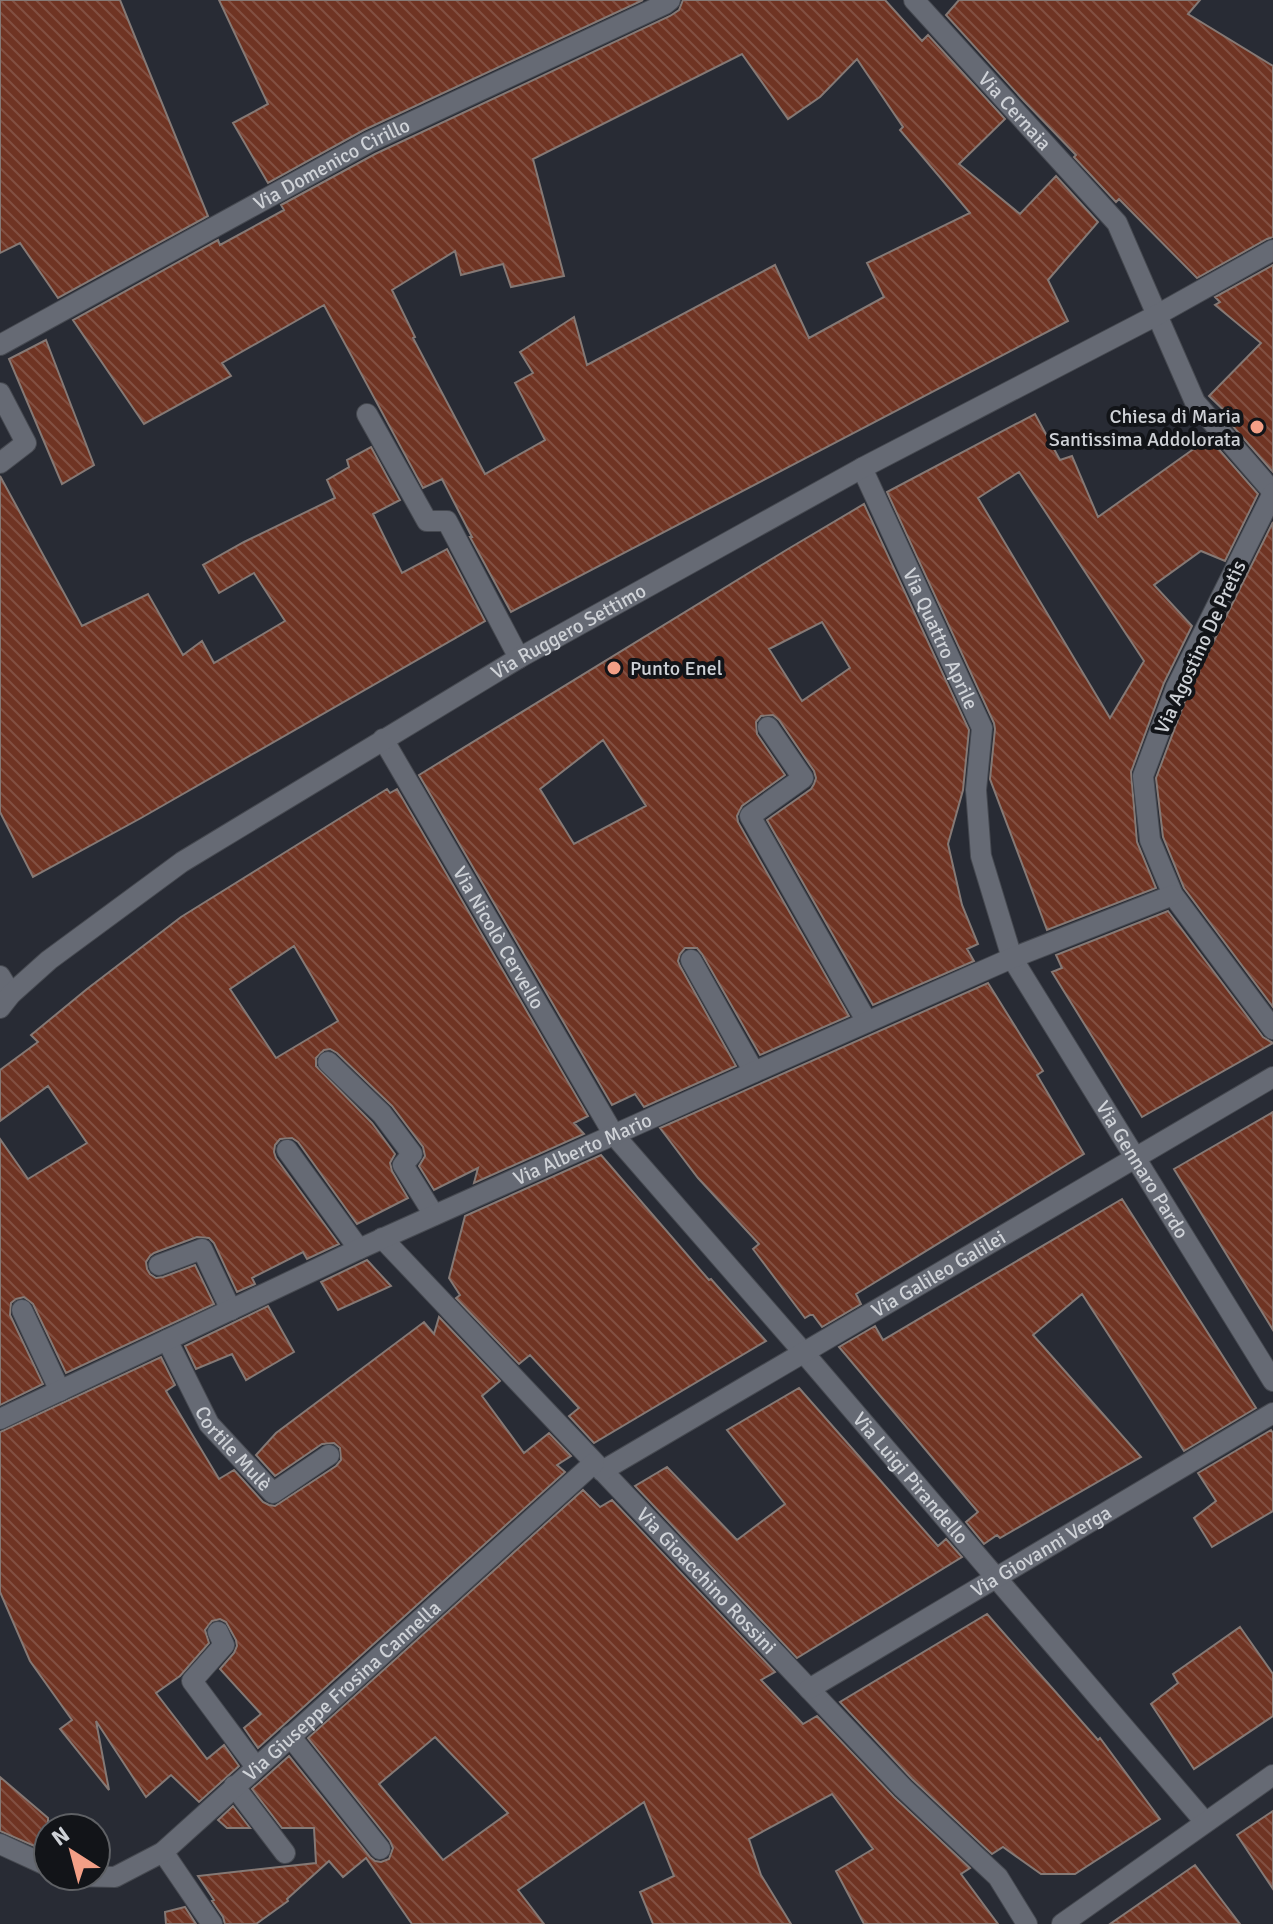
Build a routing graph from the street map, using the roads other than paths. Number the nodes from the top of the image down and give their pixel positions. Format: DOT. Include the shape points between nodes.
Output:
graph roads {
  1 [pos="670,0"];
  2 [pos="914,0"];
  3 [pos="1273,250"];
  4 [pos="1157,315"];
  5 [pos="0,345"];
  6 [pos="0,393"];
  7 [pos="367,414"];
  8 [pos="0,463"];
  9 [pos="862,468"];
  10 [pos="1273,492"];
  11 [pos="519,658"];
  12 [pos="768,727"];
  13 [pos="383,739"];
  14 [pos="1173,895"];
  15 [pos="1012,958"];
  16 [pos="691,960"];
  17 [pos="0,976"];
  18 [pos="6,1001"];
  19 [pos="867,1022"];
  20 [pos="1273,1029"];
  21 [pos="328,1062"];
  22 [pos="754,1072"];
  23 [pos="1273,1077"];
  24 [pos="614,1135"];
  25 [pos="287,1150"];
  26 [pos="1136,1158"];
  27 [pos="434,1215"];
  28 [pos="382,1238"];
  29 [pos="359,1249"];
  30 [pos="159,1265"];
  31 [pos="22,1310"];
  32 [pos="231,1310"];
  33 [pos="167,1340"];
  34 [pos="804,1353"];
  35 [pos="1273,1381"];
  36 [pos="60,1391"];
  37 [pos="1273,1413"];
  38 [pos="0,1419"];
  39 [pos="329,1455"];
  40 [pos="598,1467"];
  41 [pos="996,1577"];
  42 [pos="218,1632"];
  43 [pos="809,1689"];
  44 [pos="290,1736"];
  45 [pos="256,1767"];
  46 [pos="1273,1775"];
  47 [pos="234,1786"];
  48 [pos="1205,1822"];
  49 [pos="0,1844"];
  50 [pos="380,1849"];
  51 [pos="163,1852"];
  52 [pos="285,1853"];
  53 [pos="32,1859"];
  54 [pos="112,1877"];
  55 [pos="212,1924"];
  56 [pos="1027,1924"];
  57 [pos="1062,1924"];
  1 -- 5 [label="street, Via Domenico Cirillo" via="369,142"];
  2 -- 4 [label="street, Via Cernaia" via="1117,223"];
  3 -- 4 [label="street, Via Ruggero Settimo"];
  4 -- 9 [label="street, Via Ruggero Settimo"];
  4 -- 10 [label="street, Via Cernaia" via="1195,402"];
  6 -- 8 [label="street" via="26,443"];
  7 -- 11 [label="street" via="427,521 447,521"];
  9 -- 11 [label="street, Via Ruggero Settimo"];
  9 -- 15 [label="street, Via Quattro Aprile" via="982,728 976,790 981,856"];
  10 -- 14 [label="street, Via Agostino De Pretis" via="1176,688 1143,776 1150,840"];
  11 -- 13 [label="street, Via Ruggero Settimo"];
  12 -- 19 [label="street" via="803,778 750,816"];
  13 -- 18 [label="street, Via Ruggero Settimo" via="182,862 49,960"];
  13 -- 24 [label="street, Via Nicolò Cervello"];
  14 -- 15 [label="street, Via Alberto Mario"];
  14 -- 20 [label="street, Via Agostino De Pretis"];
  15 -- 19 [label="street, Via Alberto Mario"];
  15 -- 26 [label="street, Via Gennaro Pardo"];
  16 -- 22 [label="street"];
  17 -- 18 [label="street"];
  19 -- 22 [label="street, Via Alberto Mario"];
  21 -- 27 [label="street" via="382,1114 412,1154 403,1165"];
  22 -- 24 [label="street, Via Alberto Mario"];
  23 -- 26 [label="street, Via Galileo Galilei"];
  24 -- 27 [label="street, Via Alberto Mario"];
  24 -- 34 [label="street, Via Luigi Pirandello"];
  25 -- 29 [label="street"];
  26 -- 34 [label="street, Via Galileo Galilei"];
  26 -- 35 [label="street, Via Gennaro Pardo"];
  27 -- 28 [label="street, Via Alberto Mario"];
  28 -- 29 [label="street, Via Alberto Mario"];
  28 -- 40 [label="street, Via Gioacchino Rossini"];
  29 -- 32 [label="street, Via Alberto Mario"];
  30 -- 32 [label="street" via="202,1249"];
  31 -- 36 [label="street"];
  32 -- 33 [label="street, Via Alberto Mario"];
  33 -- 36 [label="street, Via Alberto Mario"];
  33 -- 39 [label="street, Cortile Mulè" via="209,1424 273,1493"];
  34 -- 40 [label="street, Via Galileo Galilei"];
  34 -- 41 [label="street, Via Luigi Pirandello"];
  36 -- 38 [label="street, Via Alberto Mario"];
  37 -- 41 [label="street, Via Giovanni Verga"];
  40 -- 43 [label="street, Via Gioacchino Rossini"];
  40 -- 44 [label="street, Via Giuseppe Frosina Cannella"];
  41 -- 43 [label="street, Via Giovanni Verga"];
  41 -- 48 [label="street, Via Luigi Pirandello"];
  42 -- 45 [label="street" via="224,1645 192,1681"];
  43 -- 56 [label="street, Via Gioacchino Rossini" via="998,1877"];
  44 -- 45 [label="street, Via Giuseppe Frosina Cannella"];
  44 -- 50 [label="street"];
  45 -- 47 [label="street, Via Giuseppe Frosina Cannella"];
  46 -- 48 [label="street"];
  47 -- 51 [label="street, Via Giuseppe Frosina Cannella"];
  47 -- 52 [label="street"];
  48 -- 57 [label="street"];
  49 -- 53 [label="street"];
  51 -- 54 [label="street, Via Giuseppe Frosina Cannella"];
  51 -- 55 [label="street"];
}
